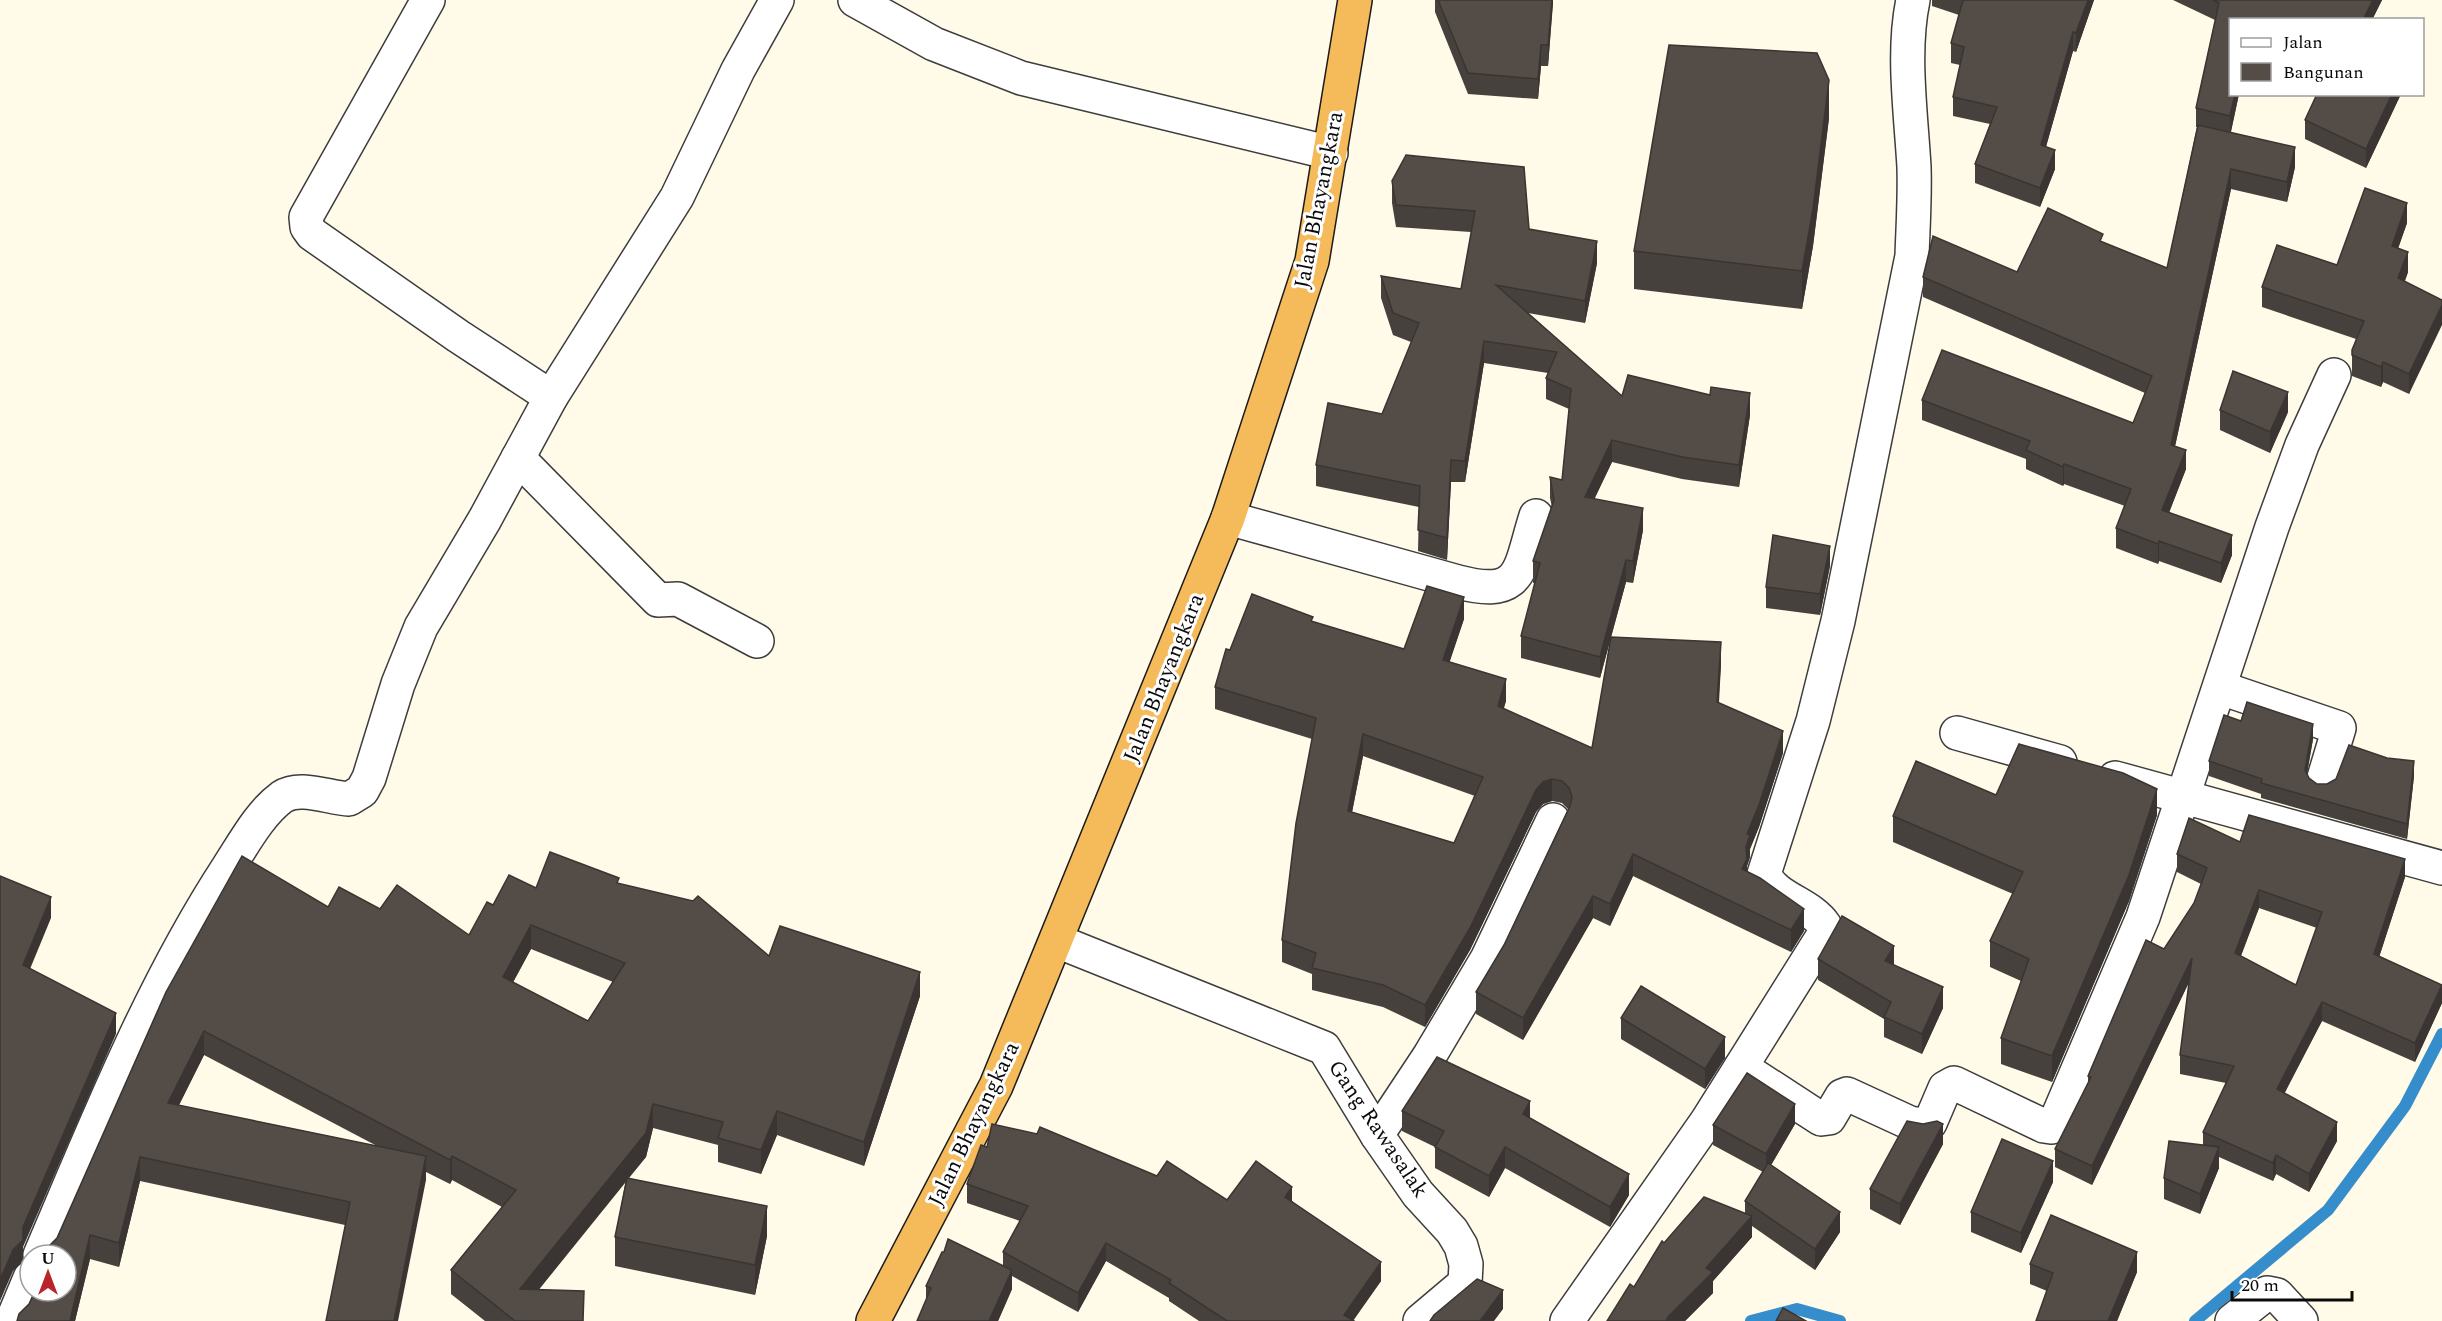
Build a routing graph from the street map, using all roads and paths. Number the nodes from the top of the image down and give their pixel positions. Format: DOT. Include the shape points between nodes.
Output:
graph roads {
  1 [pos="428,0"];
  2 [pos="777,0"];
  3 [pos="855,0"];
  4 [pos="1354,0"];
  5 [pos="1913,0"];
  6 [pos="1332,153"];
  7 [pos="2334,375"];
  8 [pos="551,397"];
  9 [pos="518,458"];
  10 [pos="1536,516"];
  11 [pos="1228,518"];
  12 [pos="757,641"];
  13 [pos="2221,688"];
  14 [pos="1957,733"];
  15 [pos="2323,782"];
  16 [pos="2183,797"];
  17 [pos="1553,820"];
  18 [pos="2437,867"];
  19 [pos="1057,941"];
  20 [pos="1741,1067"];
  21 [pos="1377,1135"];
  22 [pos="45,1243"];
  23 [pos="20,1303"];
  24 [pos="12,1321"];
  25 [pos="873,1321"];
  26 [pos="1420,1321"];
  27 [pos="1567,1321"];
  28 [pos="2232,1321"];
  29 [pos="2301,1321"];
  1 -- 8 [label="street" via="306,217 307,226 312,234"];
  2 -- 8 [label="street" via="676,197"];
  3 -- 6 [label="street" via="934,44 1021,78"];
  4 -- 6 [label="highway, Jalan Bhayangkara"];
  5 -- 20 [label="street" via="1909,82 1912,256 1838,621 1813,721 1764,874 1768,884 1819,916 1825,926"];
  6 -- 11 [label="highway, Jalan Bhayangkara" via="1312,261"];
  7 -- 13 [label="street" via="2272,527"];
  8 -- 9 [label="street"];
  9 -- 12 [label="street" via="658,600 678,599"];
  9 -- 22 [label="street" via="421,627 362,791 349,799 298,791 283,796 249,836 197,915 123,1060"];
  10 -- 11 [label="street" via="1519,571 1505,586 1492,588"];
  11 -- 19 [label="highway, Jalan Bhayangkara"];
  13 -- 15 [label="street" via="2339,728"];
  13 -- 16 [label="street"];
  14 -- 16 [label="street"];
  16 -- 18 [label="street"];
  16 -- 20 [label="street" via="2143,917 2058,1119 2051,1127 1954,1083 1946,1088 1926,1126 1910,1123 1847,1094 1829,1118 1821,1119"];
  17 -- 21 [label="street" via="1487,959"];
  19 -- 21 [label="street, Gang Rawasalak" via="1324,1048"];
  19 -- 25 [label="highway, Jalan Bhayangkara" via="996,1086"];
  20 -- 27 [label="street"];
  21 -- 26 [label="street, Gang Rawasalak" via="1418,1194 1452,1231 1466,1264 1465,1283"];
  23 -- 24 [label="street"];
  28 -- 29 [label="street" via="2267,1293 2277,1295"];
}
